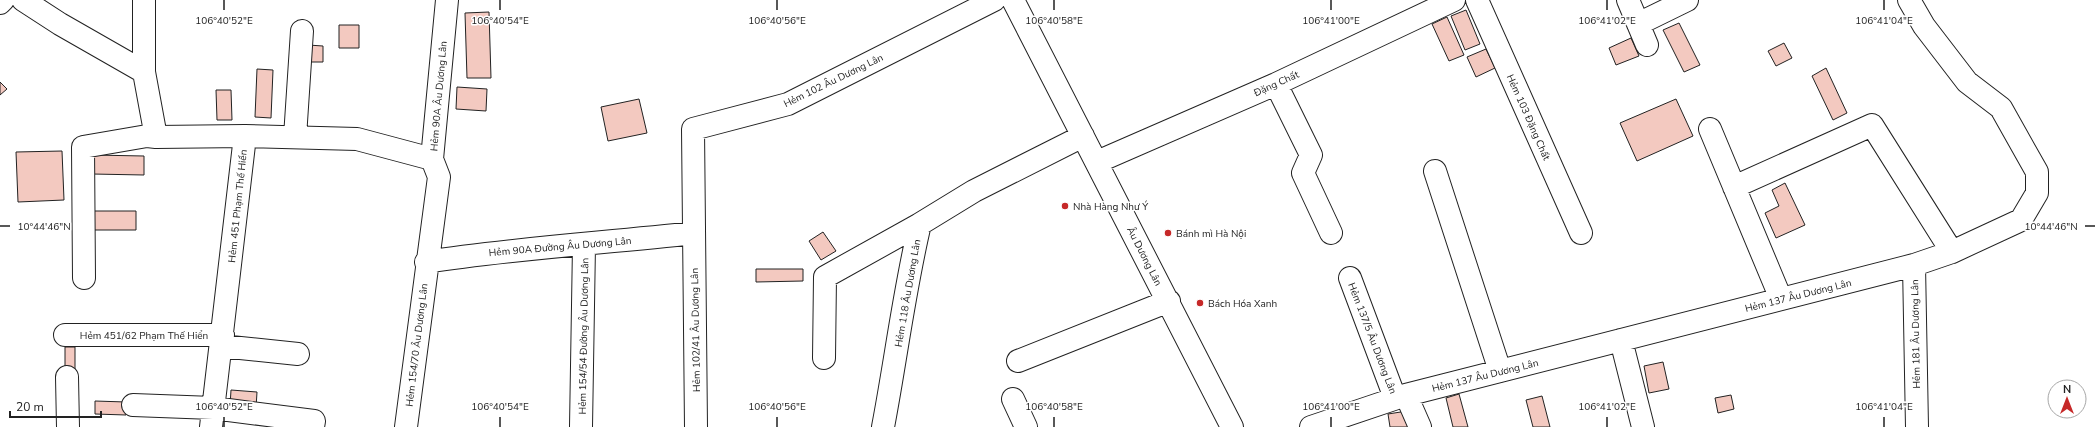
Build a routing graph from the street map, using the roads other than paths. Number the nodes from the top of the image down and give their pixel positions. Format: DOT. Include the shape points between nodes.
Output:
graph roads {
  1 [pos="4,0"];
  2 [pos="24,0"];
  3 [pos="144,0"];
  4 [pos="447,0"];
  5 [pos="994,0"];
  6 [pos="1013,0"];
  7 [pos="1454,0"];
  8 [pos="1477,0"];
  9 [pos="1628,0"];
  10 [pos="1687,0"];
  11 [pos="1909,0"];
  12 [pos="0,3"];
  13 [pos="1638,24"];
  14 [pos="302,31"];
  15 [pos="1647,45"];
  16 [pos="144,72"];
  17 [pos="1276,84"];
  18 [pos="1710,129"];
  19 [pos="245,136"];
  20 [pos="1083,136"];
  21 [pos="156,137"];
  22 [pos="295,137"];
  23 [pos="432,159"];
  24 [pos="1097,162"];
  25 [pos="1435,171"];
  26 [pos="1734,187"];
  27 [pos="920,224"];
  28 [pos="694,233"];
  29 [pos="1332,233"];
  30 [pos="1580,233"];
  31 [pos="584,245"];
  32 [pos="1952,252"];
  33 [pos="426,262"];
  34 [pos="1914,265"];
  35 [pos="84,278"];
  36 [pos="1350,278"];
  37 [pos="1781,299"];
  38 [pos="1169,301"];
  39 [pos="65,335"];
  40 [pos="1621,340"];
  41 [pos="222,341"];
  42 [pos="298,354"];
  43 [pos="824,358"];
  44 [pos="1018,361"];
  45 [pos="1500,371"];
  46 [pos="67,377"];
  47 [pos="1401,397"];
  48 [pos="1013,399"];
  49 [pos="134,405"];
  50 [pos="212,418"];
  51 [pos="68,427"];
  52 [pos="313,427"];
  53 [pos="406,427"];
  54 [pos="581,427"];
  55 [pos="696,427"];
  56 [pos="883,427"];
  57 [pos="1026,427"];
  58 [pos="1232,427"];
  59 [pos="1311,427"];
  60 [pos="1420,427"];
  61 [pos="1643,427"];
  62 [pos="1917,427"];
  1 -- 12 [label="street"];
  2 -- 16 [label="street" via="60,24"];
  3 -- 16 [label="street"];
  4 -- 23 [label="street, Hẻm 90A Âu Dương Lân"];
  5 -- 28 [label="street, Hẻm 102 Âu Dương Lân" via="788,104 693,129"];
  6 -- 20 [label="street, Âu Dương Lân"];
  7 -- 17 [label="street, Đặng Chất"];
  8 -- 30 [label="street, Hẻm 103 Đặng Chất"];
  9 -- 13 [label="street"];
  10 -- 13 [label="street"];
  11 -- 32 [label="street, Hẻm 137 Âu Dương Lân" via="1924,26 1967,82 2002,108 2037,172 2037,193 2021,220"];
  13 -- 15 [label="street"];
  14 -- 22 [label="street"];
  16 -- 21 [label="street"];
  17 -- 24 [label="street, Đặng Chất"];
  17 -- 29 [label="street" via="1311,155 1303,173"];
  18 -- 26 [label="street"];
  19 -- 21 [label="street, Hẻm 451 Phạm Thế Hiển"];
  19 -- 22 [label="street"];
  19 -- 41 [label="street, Hẻm 451 Phạm Thế Hiển"];
  20 -- 24 [label="street, Âu Dương Lân"];
  20 -- 27 [label="street" via="974,191"];
  21 -- 35 [label="street, Hẻm 451 Phạm Thế Hiển" via="147,136 83,147"];
  22 -- 23 [label="street" via="357,139"];
  23 -- 33 [label="street, Hẻm 90A Âu Dương Lân" via="439,177"];
  24 -- 38 [label="street, Âu Dương Lân"];
  25 -- 45 [label="street"];
  26 -- 32 [label="street" via="1872,125"];
  26 -- 37 [label="street"];
  27 -- 43 [label="street" via="825,277"];
  27 -- 56 [label="street, Hẻm 118 Âu Dương Lân" via="910,264"];
  28 -- 31 [label="street, Hẻm 90A Đường Âu Dương Lân"];
  28 -- 55 [label="street, Hẻm 102/41 Âu Dương Lân"];
  31 -- 33 [label="street, Hẻm 90A Đường Âu Dương Lân" via="486,253"];
  31 -- 54 [label="street, Hẻm 154/54 Đường Âu Dương Lân"];
  32 -- 34 [label="street, Hẻm 137 Âu Dương Lân"];
  33 -- 53 [label="street, Hẻm 154/70 Âu Dương Lân"];
  34 -- 37 [label="street, Hẻm 137 Âu Dương Lân"];
  34 -- 62 [label="street, Hẻm 181 Âu Dương Lân"];
  36 -- 47 [label="street, Hẻm 137/5 Âu Dương Lân"];
  37 -- 40 [label="street, Hẻm 137 Âu Dương Lân"];
  38 -- 44 [label="street"];
  38 -- 58 [label="street, Âu Dương Lân"];
  39 -- 41 [label="street, Hẻm 451/62 Phạm Thế Hiển"];
  40 -- 45 [label="street, Hẻm 137 Âu Dương Lân"];
  40 -- 61 [label="street"];
  41 -- 42 [label="street, Hẻm 451/62 Phạm Thế Hiển"];
  41 -- 50 [label="street, Hẻm 451 Phạm Thế Hiển"];
  45 -- 47 [label="street, Hẻm 137 Âu Dương Lân"];
  46 -- 51 [label="street"];
  47 -- 59 [label="street, Hẻm 137 Âu Dương Lân"];
  47 -- 60 [label="street, Hẻm 137/5 Âu Dương Lân"];
  48 -- 57 [label="street"];
  49 -- 50 [label="street"];
  50 -- 52 [label="street" via="314,421"];
}
